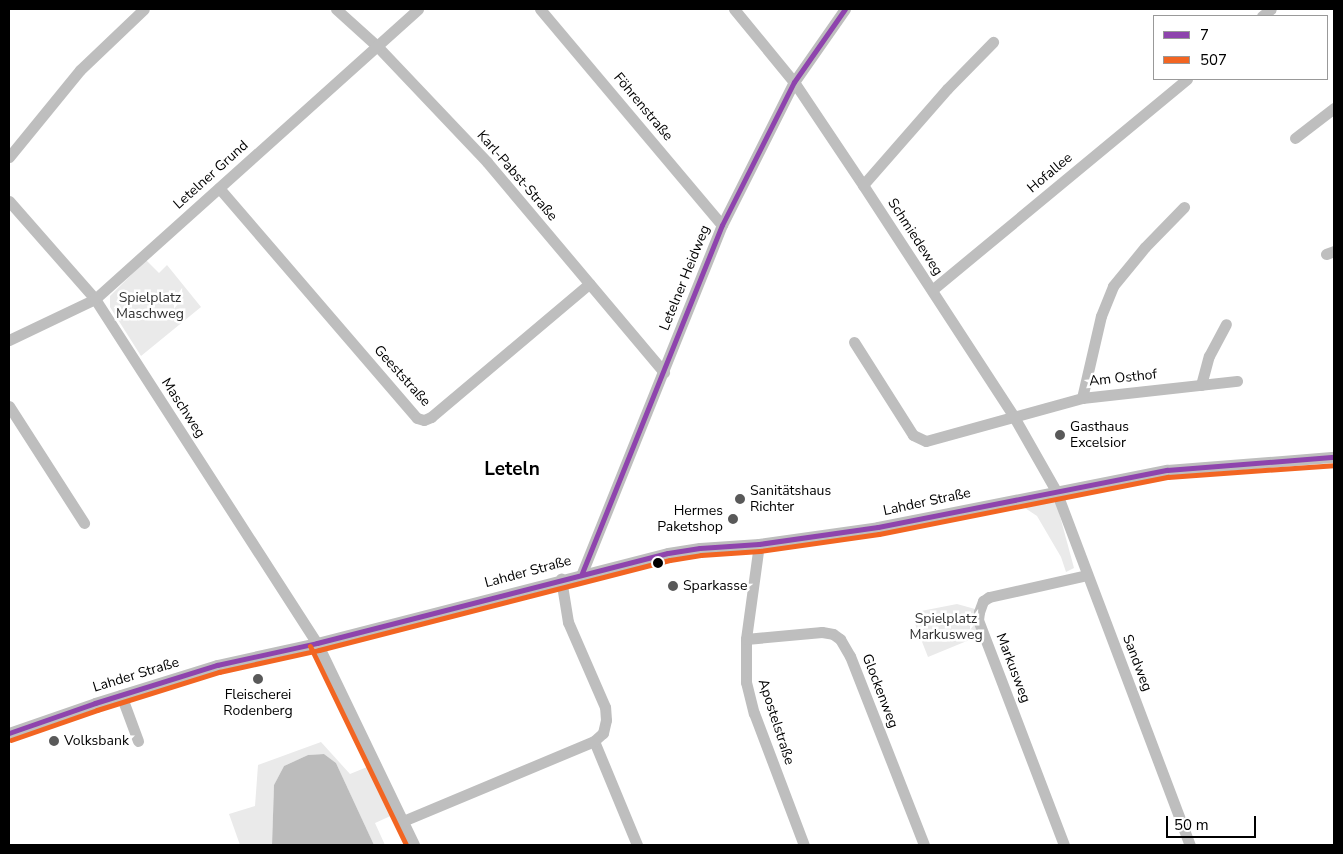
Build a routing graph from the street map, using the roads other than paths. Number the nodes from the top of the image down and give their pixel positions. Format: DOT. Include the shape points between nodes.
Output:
graph roads {
  1 [pos="144,9"];
  2 [pos="336,9"];
  3 [pos="418,9"];
  4 [pos="540,9"];
  5 [pos="734,9"];
  6 [pos="845,9"];
  7 [pos="993,42"];
  8 [pos="377,46"];
  9 [pos="1185,80"];
  10 [pos="794,82"];
  11 [pos="1334,108"];
  12 [pos="1295,138"];
  13 [pos="9,156"];
  14 [pos="863,185"];
  15 [pos="219,188"];
  16 [pos="9,200"];
  17 [pos="1184,206"];
  18 [pos="722,225"];
  19 [pos="589,284"];
  20 [pos="932,290"];
  21 [pos="95,299"];
  22 [pos="1226,324"];
  23 [pos="9,340"];
  24 [pos="854,342"];
  25 [pos="664,372"];
  26 [pos="1237,381"];
  27 [pos="1201,385"];
  28 [pos="1082,398"];
  29 [pos="9,406"];
  30 [pos="1014,418"];
  31 [pos="1334,457"];
  32 [pos="1056,491"];
  33 [pos="84,523"];
  34 [pos="759,544"];
  35 [pos="582,573"];
  36 [pos="1088,575"];
  37 [pos="561,579"];
  38 [pos="746,639"];
  39 [pos="317,642"];
  40 [pos="120,695"];
  41 [pos="9,733"];
  42 [pos="138,741"];
  43 [pos="594,741"];
  44 [pos="403,821"];
  45 [pos="414,845"];
  46 [pos="638,845"];
  47 [pos="804,845"];
  48 [pos="924,845"];
  49 [pos="1064,845"];
  50 [pos="1190,845"];
  1 -- 13 [label="street" via="80,70"];
  2 -- 8 [label="street, Karl-Pabst-Straße"];
  3 -- 8 [label="street, Letelner Grund"];
  4 -- 18 [label="street, Föhrenstraße"];
  5 -- 10 [label="street, Schmiedeweg"];
  6 -- 10 [label="street, Letelner Heidweg"];
  7 -- 14 [label="street"];
  8 -- 15 [label="street, Letelner Grund"];
  8 -- 19 [label="street, Karl-Pabst-Straße" via="487,162"];
  9 -- 20 [label="street, Hofallee"];
  10 -- 14 [label="street, Schmiedeweg"];
  10 -- 18 [label="street, Letelner Heidweg"];
  11 -- 12 [label="street"];
  14 -- 20 [label="street, Schmiedeweg"];
  15 -- 19 [label="street, Geeststraße" via="417,418 424,420"];
  15 -- 21 [label="street, Letelner Grund"];
  16 -- 21 [label="street, Maschweg"];
  17 -- 28 [label="street" via="1113,286 1101,316"];
  18 -- 25 [label="street, Letelner Heidweg"];
  19 -- 25 [label="street, Karl-Pabst-Straße"];
  20 -- 30 [label="street, Schmiedeweg"];
  21 -- 23 [label="street, Letelner Grund"];
  21 -- 39 [label="street, Maschweg"];
  22 -- 27 [label="street" via="1209,356"];
  24 -- 30 [label="street, Am Osthof" via="913,435 920,439 934,441"];
  25 -- 35 [label="street, Letelner Heidweg"];
  26 -- 27 [label="street, Am Osthof"];
  27 -- 28 [label="street, Am Osthof"];
  28 -- 30 [label="street, Am Osthof"];
  29 -- 33 [label="street"];
  30 -- 32 [label="street, Schmiedeweg"];
  31 -- 32 [label="street, Lahder Straße" via="1167,470"];
  32 -- 34 [label="street, Lahder Straße" via="878,527"];
  32 -- 36 [label="street, Sandweg"];
  34 -- 35 [label="street, Lahder Straße" via="668,553"];
  34 -- 38 [label="street, Apostelstraße"];
  35 -- 37 [label="street, Lahder Straße"];
  36 -- 49 [label="street, Markusweg" via="989,597 983,601 978,620"];
  36 -- 50 [label="street, Sandweg"];
  37 -- 39 [label="street, Lahder Straße"];
  37 -- 43 [label="street" via="568,622 605,707 603,732"];
  38 -- 47 [label="street, Apostelstraße" via="749,698"];
  38 -- 48 [label="street, Glockenweg" via="822,632 840,639 850,656"];
  39 -- 40 [label="street, Lahder Straße" via="217,666"];
  39 -- 44 [label="street, Maschweg"];
  40 -- 41 [label="street, Lahder Straße"];
  40 -- 42 [label="street"];
  43 -- 44 [label="street"];
  43 -- 46 [label="street"];
  44 -- 45 [label="street, Maschweg"];
}
